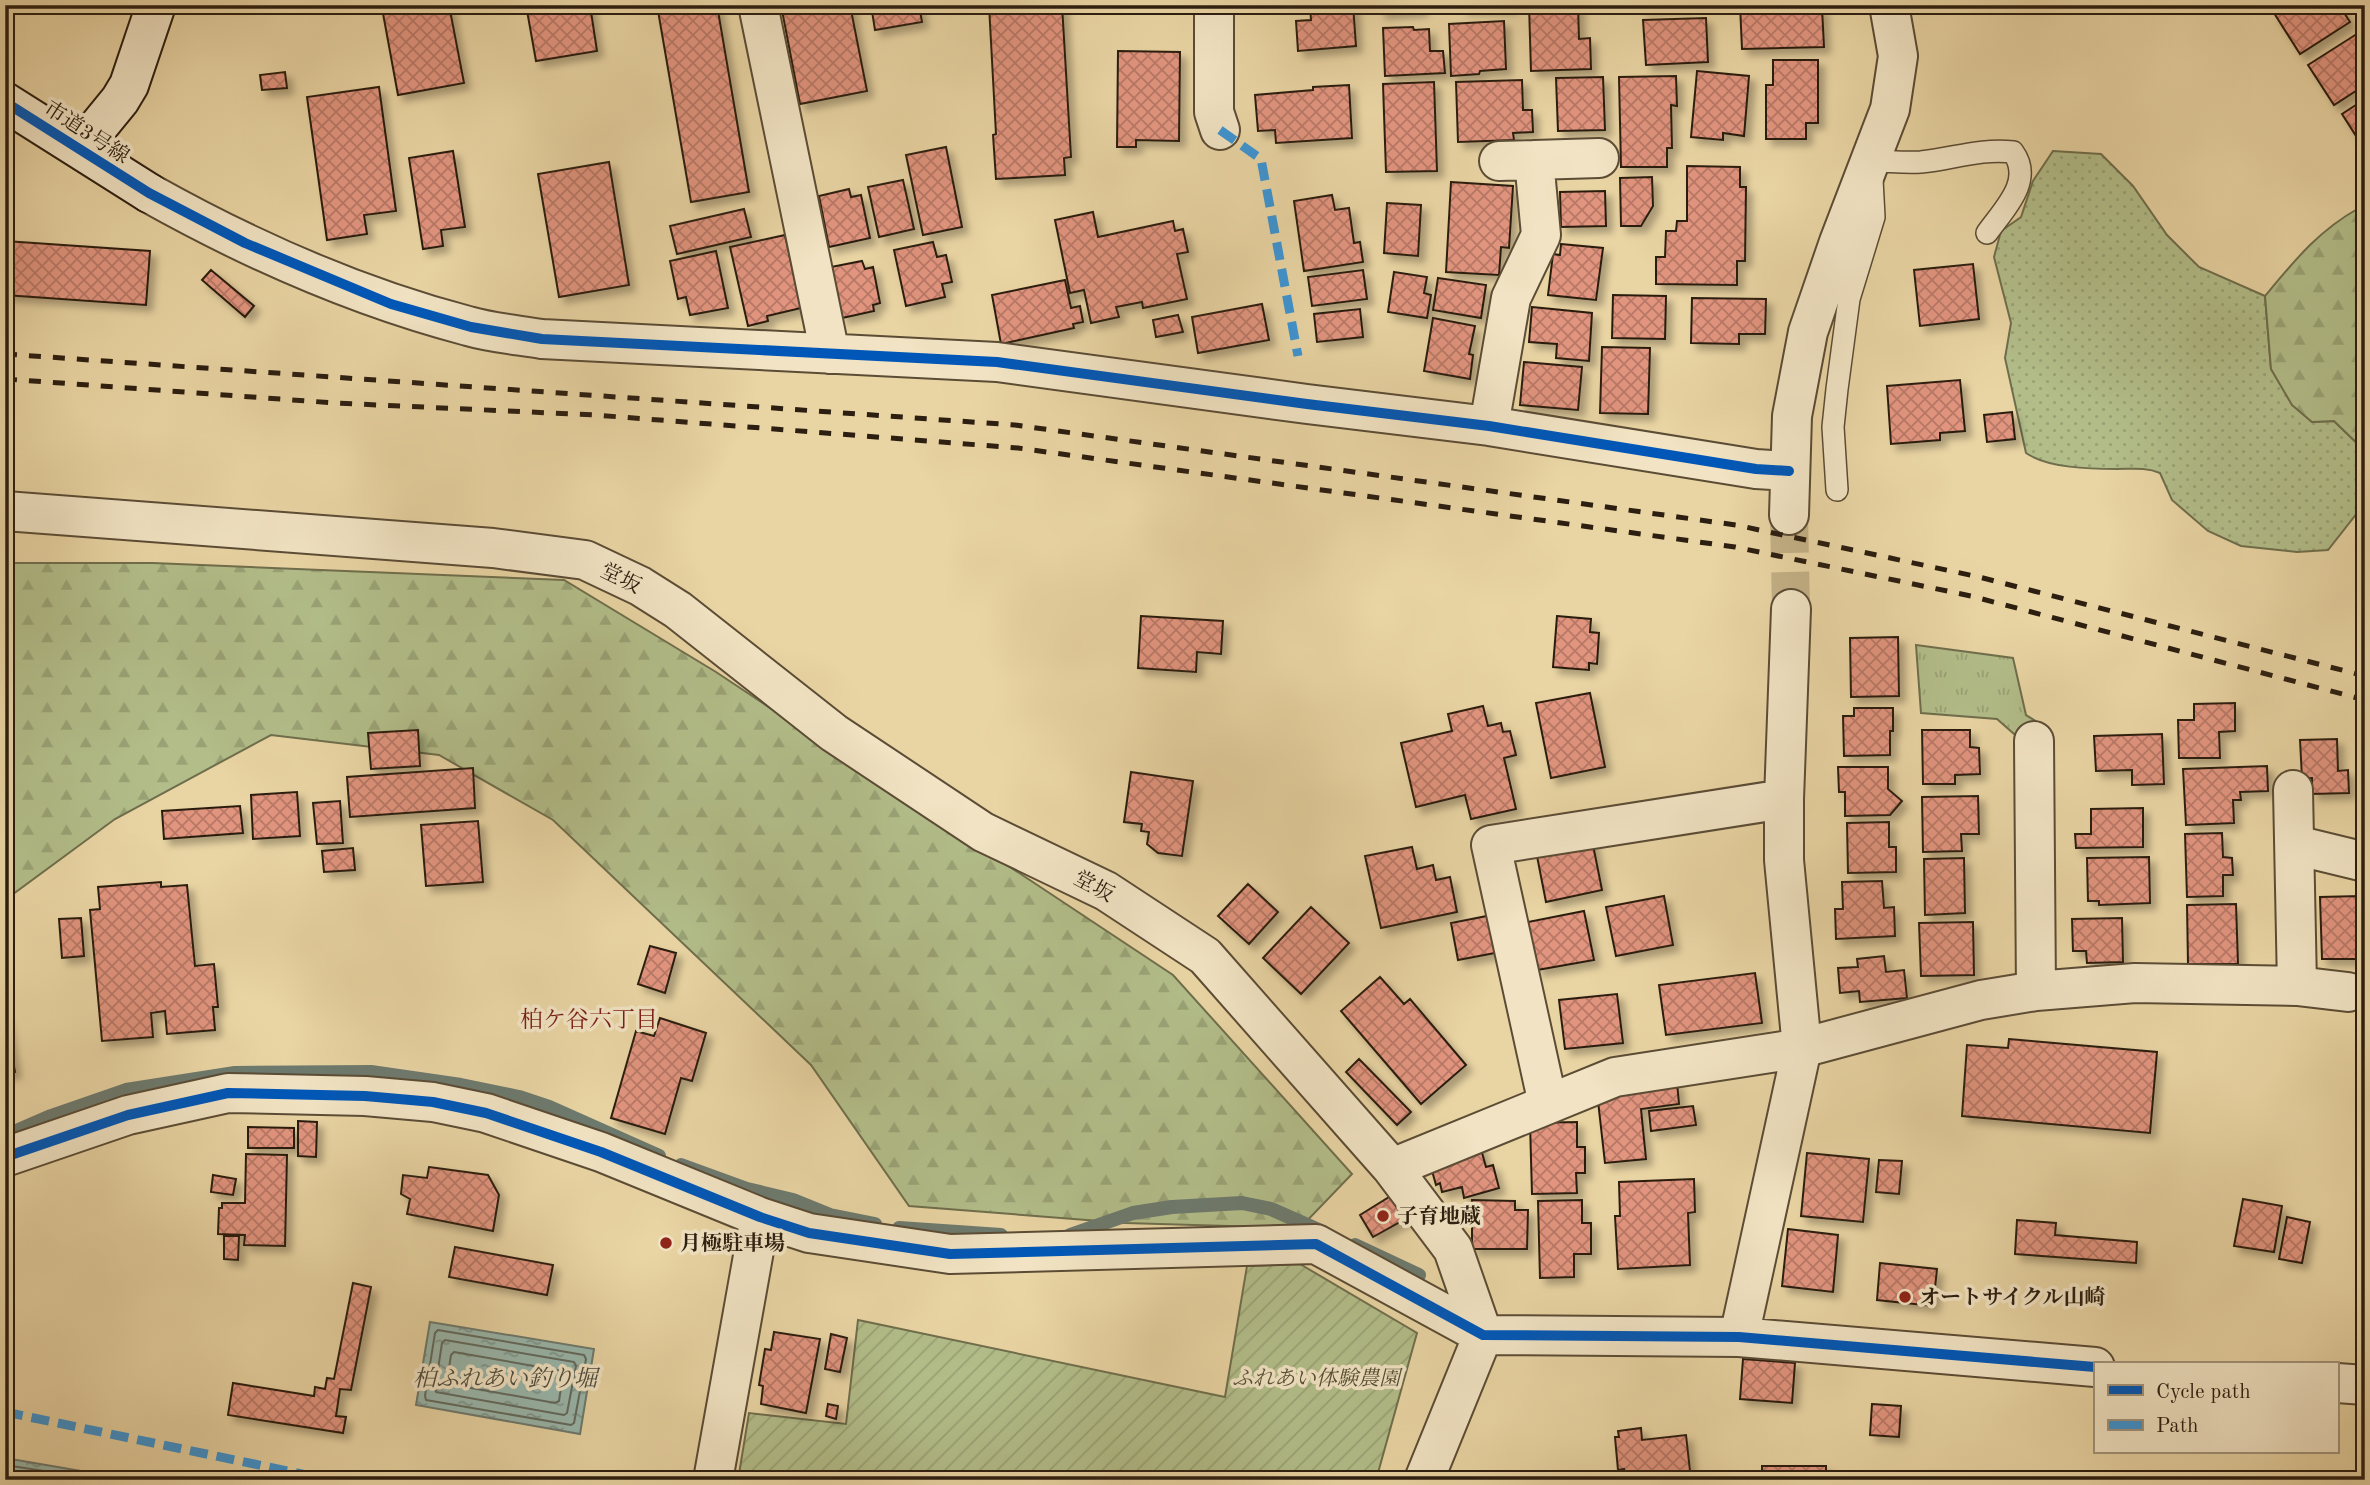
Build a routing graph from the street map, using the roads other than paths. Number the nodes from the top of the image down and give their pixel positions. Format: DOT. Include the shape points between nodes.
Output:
graph roads {
  1 [pos="156,5"];
  2 [pos="758,5"];
  3 [pos="1214,5"];
  4 [pos="1889,5"];
  5 [pos="5,102"];
  6 [pos="1220,130"];
  7 [pos="80,149"];
  8 [pos="1599,158"];
  9 [pos="1871,161"];
  10 [pos="1987,233"];
  11 [pos="830,354"];
  12 [pos="1489,426"];
  13 [pos="1789,471"];
  14 [pos="1837,489"];
  15 [pos="5,511"];
  16 [pos="1789,515"];
  17 [pos="1791,609"];
  18 [pos="2034,741"];
  19 [pos="2293,790"];
  20 [pos="1784,799"];
  21 [pos="2295,845"];
  22 [pos="2365,862"];
  23 [pos="2297,986"];
  24 [pos="2036,990"];
  25 [pos="2348,992"];
  26 [pos="1801,1048"];
  27 [pos="1548,1104"];
  28 [pos="5,1157"];
  29 [pos="1392,1168"];
  30 [pos="760,1217"];
  31 [pos="1483,1335"];
  32 [pos="1739,1337"];
  33 [pos="2094,1367"];
  34 [pos="2338,1383"];
  35 [pos="2365,1385"];
  36 [pos="713,1480"];
  37 [pos="1424,1480"];
  1 -- 7 [label="street" via="129,85"];
  2 -- 11 [label="street"];
  3 -- 6 [label="street" via="1214,112"];
  4 -- 9 [label="street" via="1898,56 1890,108"];
  5 -- 7 [label="street, 市道3号線"];
  7 -- 11 [label="street, 市道3号線" via="149,193 257,248 391,304 471,327 542,339"];
  8 -- 12 [label="street" via="1516,160 1541,235 1511,298"];
  9 -- 10 [label="lane" via="1920,162 1960,154 2013,152 2021,163 2021,180"];
  9 -- 13 [label="street" via="1808,332 1792,416"];
  9 -- 14 [label="lane" via="1874,217 1849,299 1833,427"];
  11 -- 12 [label="street, 市道3号線" via="998,362"];
  12 -- 13 [label="street, 市道3号線"];
  13 -- 16 [label="street"];
  15 -- 29 [label="street, 堂坂" via="494,548 585,560 640,586 678,610 834,733 983,832 1106,891 1205,956"];
  17 -- 20 [label="street"];
  18 -- 24 [label="street"];
  19 -- 21 [label="street"];
  20 -- 26 [label="street" via="1784,860"];
  20 -- 27 [label="street" via="1491,845"];
  21 -- 22 [label="street"];
  21 -- 23 [label="street"];
  23 -- 24 [label="street" via="2135,983"];
  23 -- 25 [label="street"];
  24 -- 26 [label="street" via="1980,1000"];
  26 -- 27 [label="street" via="1615,1077"];
  26 -- 32 [label="street"];
  27 -- 29 [label="street"];
  28 -- 30 [label="street" via="128,1115 228,1093 365,1096 433,1102 485,1114 601,1152"];
  29 -- 31 [label="street, 堂坂" via="1453,1249"];
  30 -- 31 [label="street" via="809,1233 950,1254 1316,1244"];
  30 -- 36 [label="street"];
  31 -- 32 [label="street"];
  31 -- 37 [label="street"];
  32 -- 33 [label="street"];
  34 -- 35 [label="street"];
}
